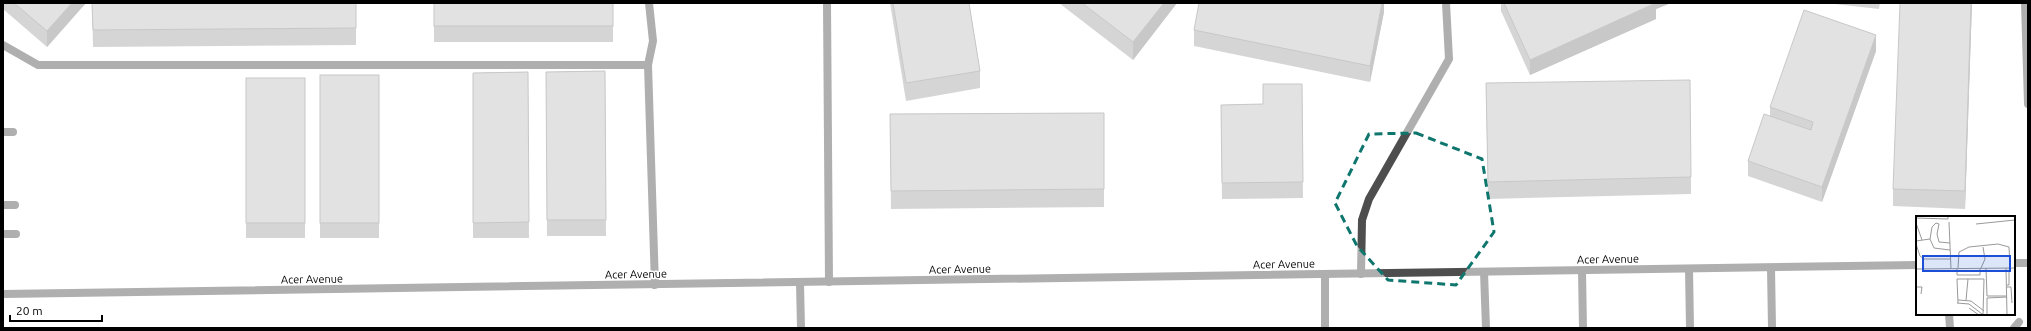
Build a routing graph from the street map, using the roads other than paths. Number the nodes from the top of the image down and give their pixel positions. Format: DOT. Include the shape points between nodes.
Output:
graph roads {
  1 [pos="649,3"];
  2 [pos="827,3"];
  3 [pos="1446,3"];
  4 [pos="2025,3"];
  5 [pos="3,44"];
  6 [pos="648,65"];
  7 [pos="2028,104"];
  8 [pos="3,132"];
  9 [pos="13,132"];
  10 [pos="15,204"];
  11 [pos="3,205"];
  12 [pos="3,234"];
  13 [pos="16,234"];
  14 [pos="2015,263"];
  15 [pos="2028,263"];
  16 [pos="1916,265"];
  17 [pos="1770,268"];
  18 [pos="1689,269"];
  19 [pos="1582,271"];
  20 [pos="1484,272"];
  21 [pos="1361,274"];
  22 [pos="1325,275"];
  23 [pos="829,282"];
  24 [pos="800,283"];
  25 [pos="655,285"];
  26 [pos="3,294"];
  27 [pos="1949,315"];
  28 [pos="801,328"];
  29 [pos="1325,328"];
  30 [pos="1486,328"];
  31 [pos="1583,328"];
  32 [pos="1690,328"];
  33 [pos="1772,328"];
  34 [pos="1950,328"];
  1 -- 6 [label="street" via="653,41"];
  2 -- 23 [label="street"];
  3 -- 21 [label="street" via="1449,59 1369,199 1362,220"];
  4 -- 7 [label="street"];
  5 -- 6 [label="street" via="38,65"];
  6 -- 25 [label="street"];
  8 -- 9 [label="street"];
  10 -- 11 [label="street"];
  12 -- 13 [label="street"];
  14 -- 15 [label="street"];
  16 -- 17 [label="street, Acer Avenue"];
  17 -- 18 [label="street, Acer Avenue"];
  17 -- 33 [label="street"];
  18 -- 19 [label="street, Acer Avenue"];
  18 -- 32 [label="street"];
  19 -- 20 [label="street, Acer Avenue"];
  19 -- 31 [label="street"];
  20 -- 21 [label="street, Acer Avenue"];
  20 -- 30 [label="street"];
  21 -- 22 [label="street, Acer Avenue"];
  22 -- 23 [label="street, Acer Avenue"];
  22 -- 29 [label="street"];
  23 -- 24 [label="street, Acer Avenue"];
  24 -- 25 [label="street, Acer Avenue"];
  24 -- 28 [label="street"];
  25 -- 26 [label="street, Acer Avenue"];
  27 -- 34 [label="street"];
}
